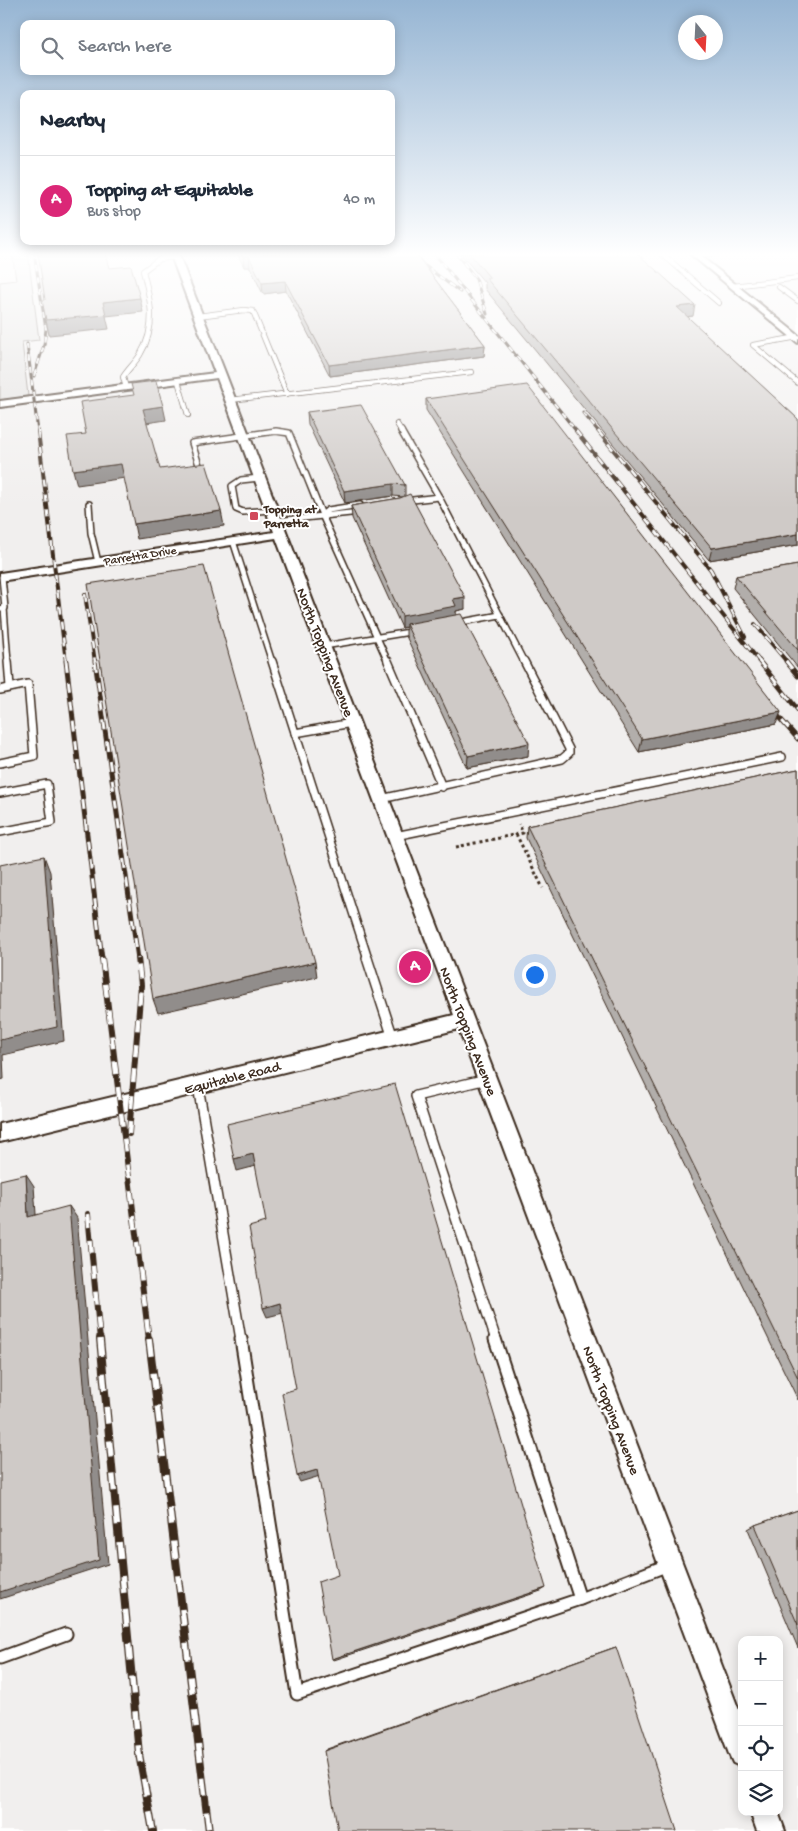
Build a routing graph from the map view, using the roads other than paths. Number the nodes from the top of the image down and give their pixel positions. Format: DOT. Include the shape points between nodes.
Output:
graph roads {
  1 [pos="146,338"];
  2 [pos="207,338"];
  3 [pos="265,338"];
  4 [pos="793,338"];
  5 [pos="472,372"];
  6 [pos="221,376"];
  7 [pos="178,381"];
  8 [pos="798,383"];
  9 [pos="126,388"];
  10 [pos="287,394"];
  11 [pos="230,400"];
  12 [pos="0,404"];
  13 [pos="188,415"];
  14 [pos="397,424"];
  15 [pos="243,436"];
  16 [pos="199,465"];
  17 [pos="259,478"];
  18 [pos="439,497"];
  19 [pos="394,500"];
  20 [pos="408,502"];
  21 [pos="89,504"];
  22 [pos="366,505"];
  23 [pos="399,506"];
  24 [pos="370,511"];
  25 [pos="322,515"];
  26 [pos="276,522"];
  27 [pos="233,541"];
  28 [pos="98,562"];
  29 [pos="1,577"];
  30 [pos="2,609"];
  31 [pos="500,615"];
  32 [pos="453,624"];
  33 [pos="425,629"];
  34 [pos="378,638"];
  35 [pos="324,646"];
  36 [pos="10,687"];
  37 [pos="0,690"];
  38 [pos="352,723"];
  39 [pos="295,733"];
  40 [pos="782,757"];
  41 [pos="0,763"];
  42 [pos="442,787"];
  43 [pos="0,793"];
  44 [pos="381,799"];
  45 [pos="0,832"];
  46 [pos="395,836"];
  47 [pos="465,1020"];
  48 [pos="393,1038"];
  49 [pos="487,1079"];
  50 [pos="198,1086"];
  51 [pos="0,1133"];
  52 [pos="671,1564"];
  53 [pos="580,1598"];
  54 [pos="66,1634"];
  55 [pos="0,1658"];
  56 [pos="738,1743"];
  57 [pos="765,1816"];
  58 [pos="771,1831"];
  1 -- 9 [label="lane" via="140,355 123,377"];
  2 -- 6 [label="street, North Topping Avenue"];
  3 -- 10 [label="lane"];
  4 -- 8 [label="lane" via="753,345"];
  5 -- 10 [label="lane"];
  6 -- 7 [label="street"];
  6 -- 11 [label="street, North Topping Avenue"];
  7 -- 9 [label="street"];
  7 -- 13 [label="lane"];
  9 -- 12 [label="street"];
  10 -- 11 [label="lane"];
  11 -- 15 [label="street, North Topping Avenue"];
  14 -- 18 [label="lane"];
  15 -- 16 [label="lane" via="192,443"];
  15 -- 17 [label="street, North Topping Avenue"];
  15 -- 25 [label="lane" via="276,431 289,433"];
  17 -- 26 [label="street, North Topping Avenue"];
  17 -- 26 [label="lane" via="241,480 232,486 236,509"];
  18 -- 20 [label="lane"];
  18 -- 31 [label="lane"];
  19 -- 20 [label="lane"];
  20 -- 23 [label="lane"];
  21 -- 28 [label="lane" via="90,533"];
  22 -- 25 [label="lane" via="328,510"];
  24 -- 25 [label="lane" via="331,517"];
  25 -- 26 [label="lane"];
  25 -- 34 [label="lane"];
  26 -- 27 [label="street, Parretta Drive"];
  26 -- 35 [label="street, North Topping Avenue"];
  27 -- 28 [label="street, Parretta Drive"];
  27 -- 39 [label="lane"];
  28 -- 29 [label="street, Parretta Drive"];
  29 -- 30 [label="lane"];
  30 -- 36 [label="lane"];
  31 -- 32 [label="lane"];
  31 -- 42 [label="lane" via="569,752 562,759"];
  33 -- 34 [label="lane"];
  34 -- 35 [label="lane"];
  34 -- 42 [label="lane"];
  35 -- 38 [label="street, North Topping Avenue"];
  36 -- 37 [label="lane"];
  36 -- 41 [label="lane" via="28,684 34,756"];
  38 -- 39 [label="lane"];
  38 -- 44 [label="street, North Topping Avenue"];
  39 -- 48 [label="lane"];
  40 -- 46 [label="lane"];
  42 -- 44 [label="lane"];
  43 -- 45 [label="lane" via="48,784 52,822"];
  44 -- 46 [label="street, North Topping Avenue"];
  46 -- 47 [label="street, North Topping Avenue"];
  47 -- 48 [label="street, Equitable Road"];
  47 -- 49 [label="street, North Topping Avenue"];
  48 -- 50 [label="street, Equitable Road"];
  49 -- 52 [label="street, North Topping Avenue"];
  49 -- 53 [label="lane" via="416,1096"];
  50 -- 51 [label="street, Equitable Road"];
  50 -- 53 [label="lane" via="296,1694"];
  52 -- 53 [label="lane"];
  52 -- 56 [label="street, North Topping Avenue"];
  54 -- 55 [label="lane"];
  57 -- 58 [label="street"];
}
